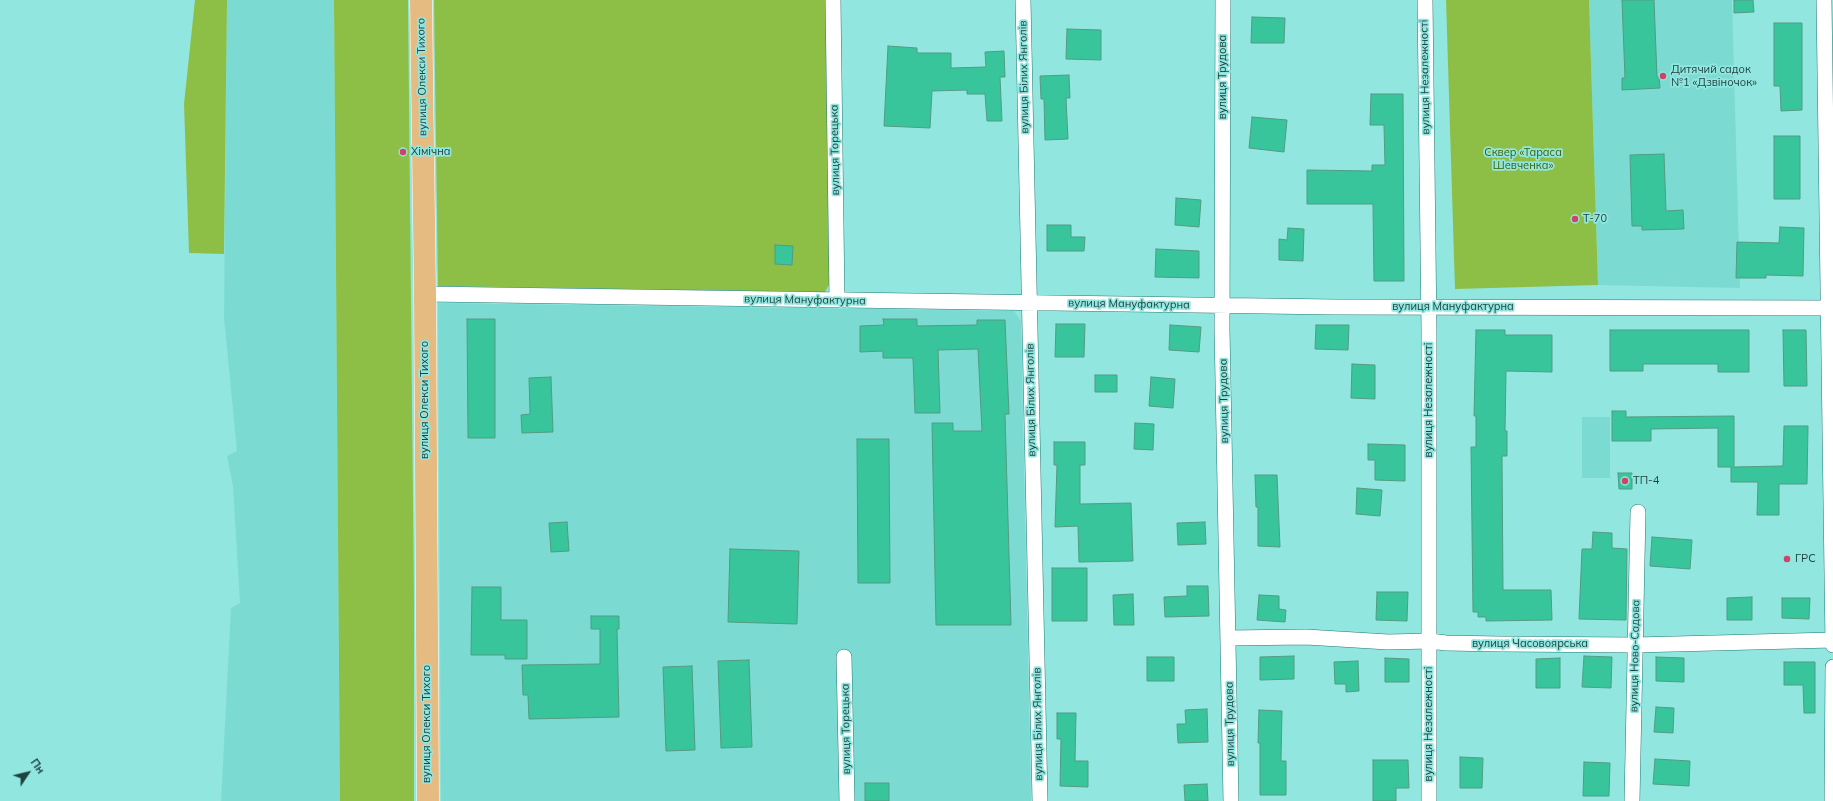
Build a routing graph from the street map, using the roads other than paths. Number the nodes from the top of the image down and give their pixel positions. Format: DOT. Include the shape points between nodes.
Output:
graph roads {
  1 [pos="421,0"];
  2 [pos="833,0"];
  3 [pos="1023,0"];
  4 [pos="1223,0"];
  5 [pos="1425,0"];
  6 [pos="1824,0"];
  7 [pos="425,294"];
  8 [pos="836,300"];
  9 [pos="1029,303"];
  10 [pos="1224,306"];
  11 [pos="1428,307"];
  12 [pos="1831,308"];
  13 [pos="1638,512"];
  14 [pos="1228,638"];
  15 [pos="1833,640"];
  16 [pos="1430,641"];
  17 [pos="1634,644"];
  18 [pos="1833,645"];
  19 [pos="844,657"];
  20 [pos="1833,667"];
  21 [pos="428,801"];
  22 [pos="847,801"];
  23 [pos="1040,801"];
  24 [pos="1231,801"];
  25 [pos="1429,801"];
  26 [pos="1632,801"];
  27 [pos="1832,801"];
  1 -- 7 [label="main road, вулиця Олекси Тихого"];
  2 -- 8 [label="street, вулиця Торецька"];
  3 -- 9 [label="street, вулиця Білих Янголів"];
  4 -- 10 [label="street, вулиця Трудова"];
  5 -- 11 [label="street, вулиця Незалежності"];
  6 -- 12 [label="street"];
  7 -- 8 [label="street, вулиця Мануфактурна"];
  7 -- 21 [label="main road, вулиця Олекси Тихого"];
  8 -- 9 [label="street, вулиця Мануфактурна"];
  9 -- 10 [label="street, вулиця Мануфактурна"];
  9 -- 23 [label="street, вулиця Білих Янголів"];
  10 -- 11 [label="street, вулиця Мануфактурна"];
  10 -- 14 [label="street, вулиця Трудова" via="1222,336"];
  11 -- 12 [label="street, вулиця Мануфактурна"];
  11 -- 16 [label="street, вулиця Незалежності"];
  12 -- 15 [label="street"];
  13 -- 17 [label="street, вулиця Ново-Садова"];
  14 -- 16 [label="street, вулиця Часовоярська" via="1306,637 1388,642"];
  14 -- 24 [label="street, вулиця Трудова"];
  15 -- 17 [label="street, вулиця Часовоярська"];
  15 -- 18 [label="street"];
  16 -- 17 [label="street, вулиця Часовоярська"];
  16 -- 25 [label="street, вулиця Незалежності"];
  17 -- 26 [label="street, вулиця Ново-Садова"];
  19 -- 22 [label="street, вулиця Торецька"];
  20 -- 27 [label="street"];
}
